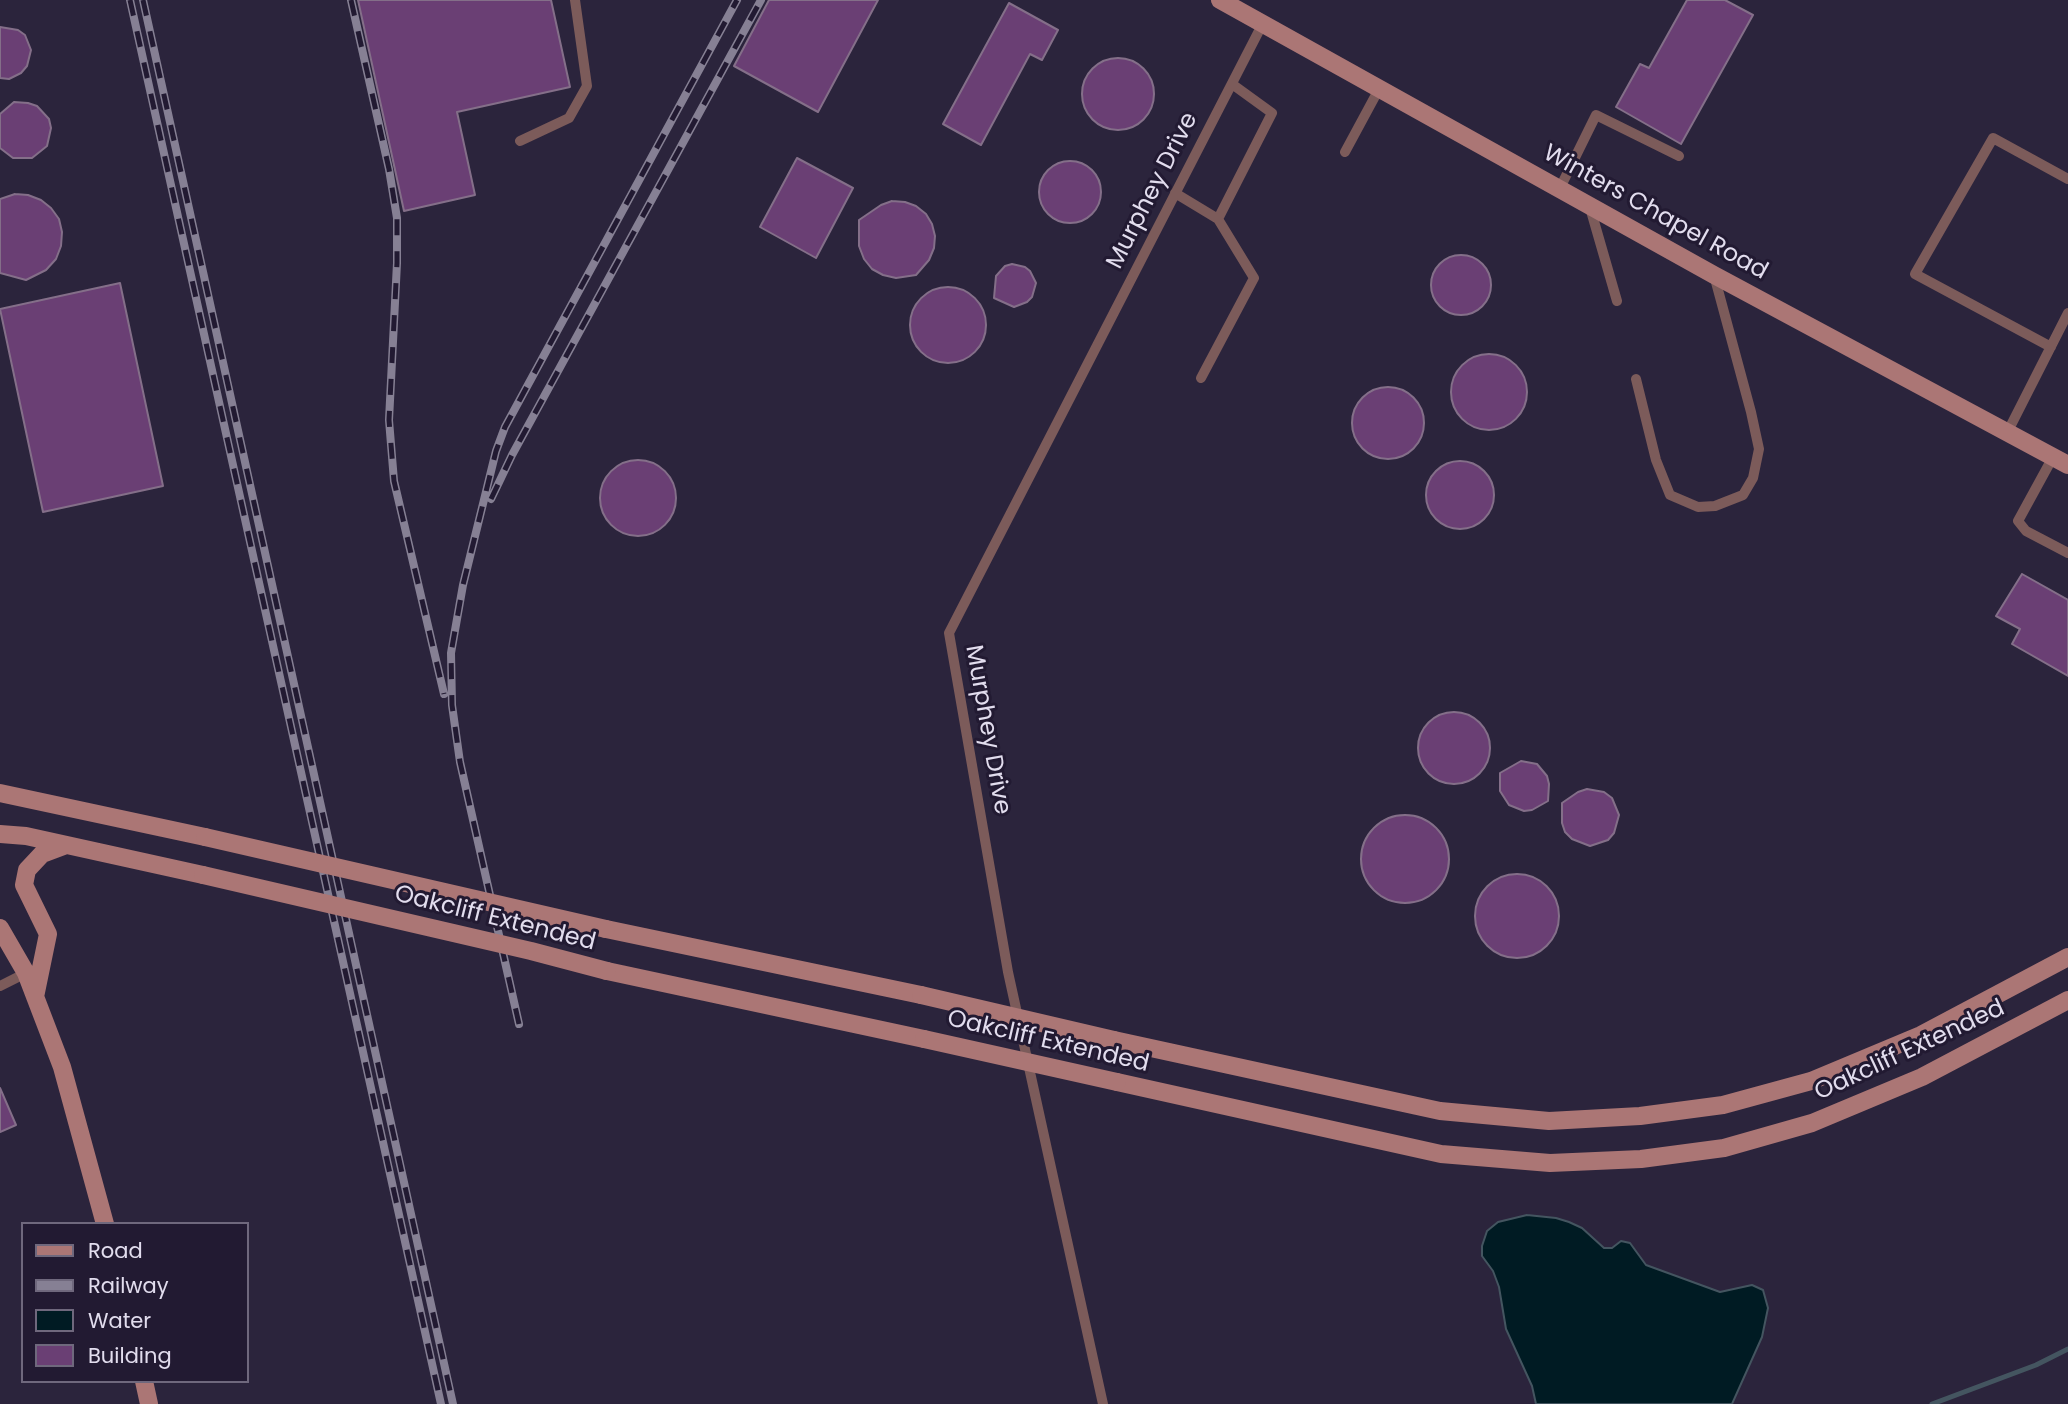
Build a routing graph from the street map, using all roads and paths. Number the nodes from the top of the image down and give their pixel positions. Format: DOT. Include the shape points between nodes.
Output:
graph roads {
  1 [pos="575,0"];
  2 [pos="1220,0"];
  3 [pos="1262,24"];
  4 [pos="1232,84"];
  5 [pos="1379,89"];
  6 [pos="520,141"];
  7 [pos="1345,152"];
  8 [pos="1679,156"];
  9 [pos="2068,179"];
  10 [pos="1560,188"];
  11 [pos="1175,193"];
  12 [pos="1589,204"];
  13 [pos="1218,219"];
  14 [pos="1714,275"];
  15 [pos="1617,301"];
  16 [pos="2068,313"];
  17 [pos="2051,347"];
  18 [pos="1201,378"];
  19 [pos="1636,379"];
  20 [pos="2007,433"];
  21 [pos="2060,461"];
  22 [pos="2068,554"];
  23 [pos="0,793"];
  24 [pos="0,834"];
  25 [pos="66,845"];
  26 [pos="0,928"];
  27 [pos="2068,957"];
  28 [pos="26,973"];
  29 [pos="0,986"];
  30 [pos="35,997"];
  31 [pos="2068,1000"];
  32 [pos="104,1222"];
  33 [pos="144,1383"];
  34 [pos="149,1404"];
  35 [pos="1103,1404"];
  1 -- 6 [label="lane" via="587,86 569,118"];
  2 -- 3 [label="main road, Winters Chapel Road"];
  3 -- 4 [label="lane, Murphey Drive"];
  3 -- 5 [label="main road, Winters Chapel Road"];
  4 -- 11 [label="lane, Murphey Drive"];
  4 -- 13 [label="lane" via="1272,113"];
  5 -- 7 [label="lane"];
  5 -- 10 [label="main road, Winters Chapel Road"];
  8 -- 10 [label="lane" via="1596,115"];
  9 -- 17 [label="lane" via="1993,138 1915,274"];
  10 -- 12 [label="main road, Winters Chapel Road"];
  11 -- 13 [label="lane"];
  11 -- 35 [label="lane, Murphey Drive" via="949,633 1008,972"];
  12 -- 14 [label="main road, Winters Chapel Road"];
  12 -- 15 [label="lane"];
  13 -- 18 [label="lane" via="1254,278"];
  14 -- 19 [label="lane" via="1759,449 1753,478 1743,495 1716,506 1698,507 1670,495 1656,460"];
  14 -- 20 [label="main road, Winters Chapel Road"];
  16 -- 17 [label="lane"];
  17 -- 20 [label="lane"];
  20 -- 21 [label="main road, Winters Chapel Road"];
  21 -- 22 [label="lane" via="2018,521 2026,531"];
  23 -- 27 [label="main road, Oakcliff Extended, bridge" via="1440,1111 1549,1121 1723,1105 1811,1081 1921,1035"];
  24 -- 25 [label="main road, Oakcliff Extended"];
  25 -- 30 [label="main road" via="41,854 27,870 24,885 48,934"];
  25 -- 31 [label="main road, Oakcliff Extended, bridge" via="607,971 1441,1154 1550,1163 1641,1159 1724,1148 1812,1123 1922,1077"];
  26 -- 28 [label="main road"];
  28 -- 29 [label="lane"];
  28 -- 30 [label="main road"];
  30 -- 32 [label="main road" via="62,1067"];
  33 -- 34 [label="main road"];
}
